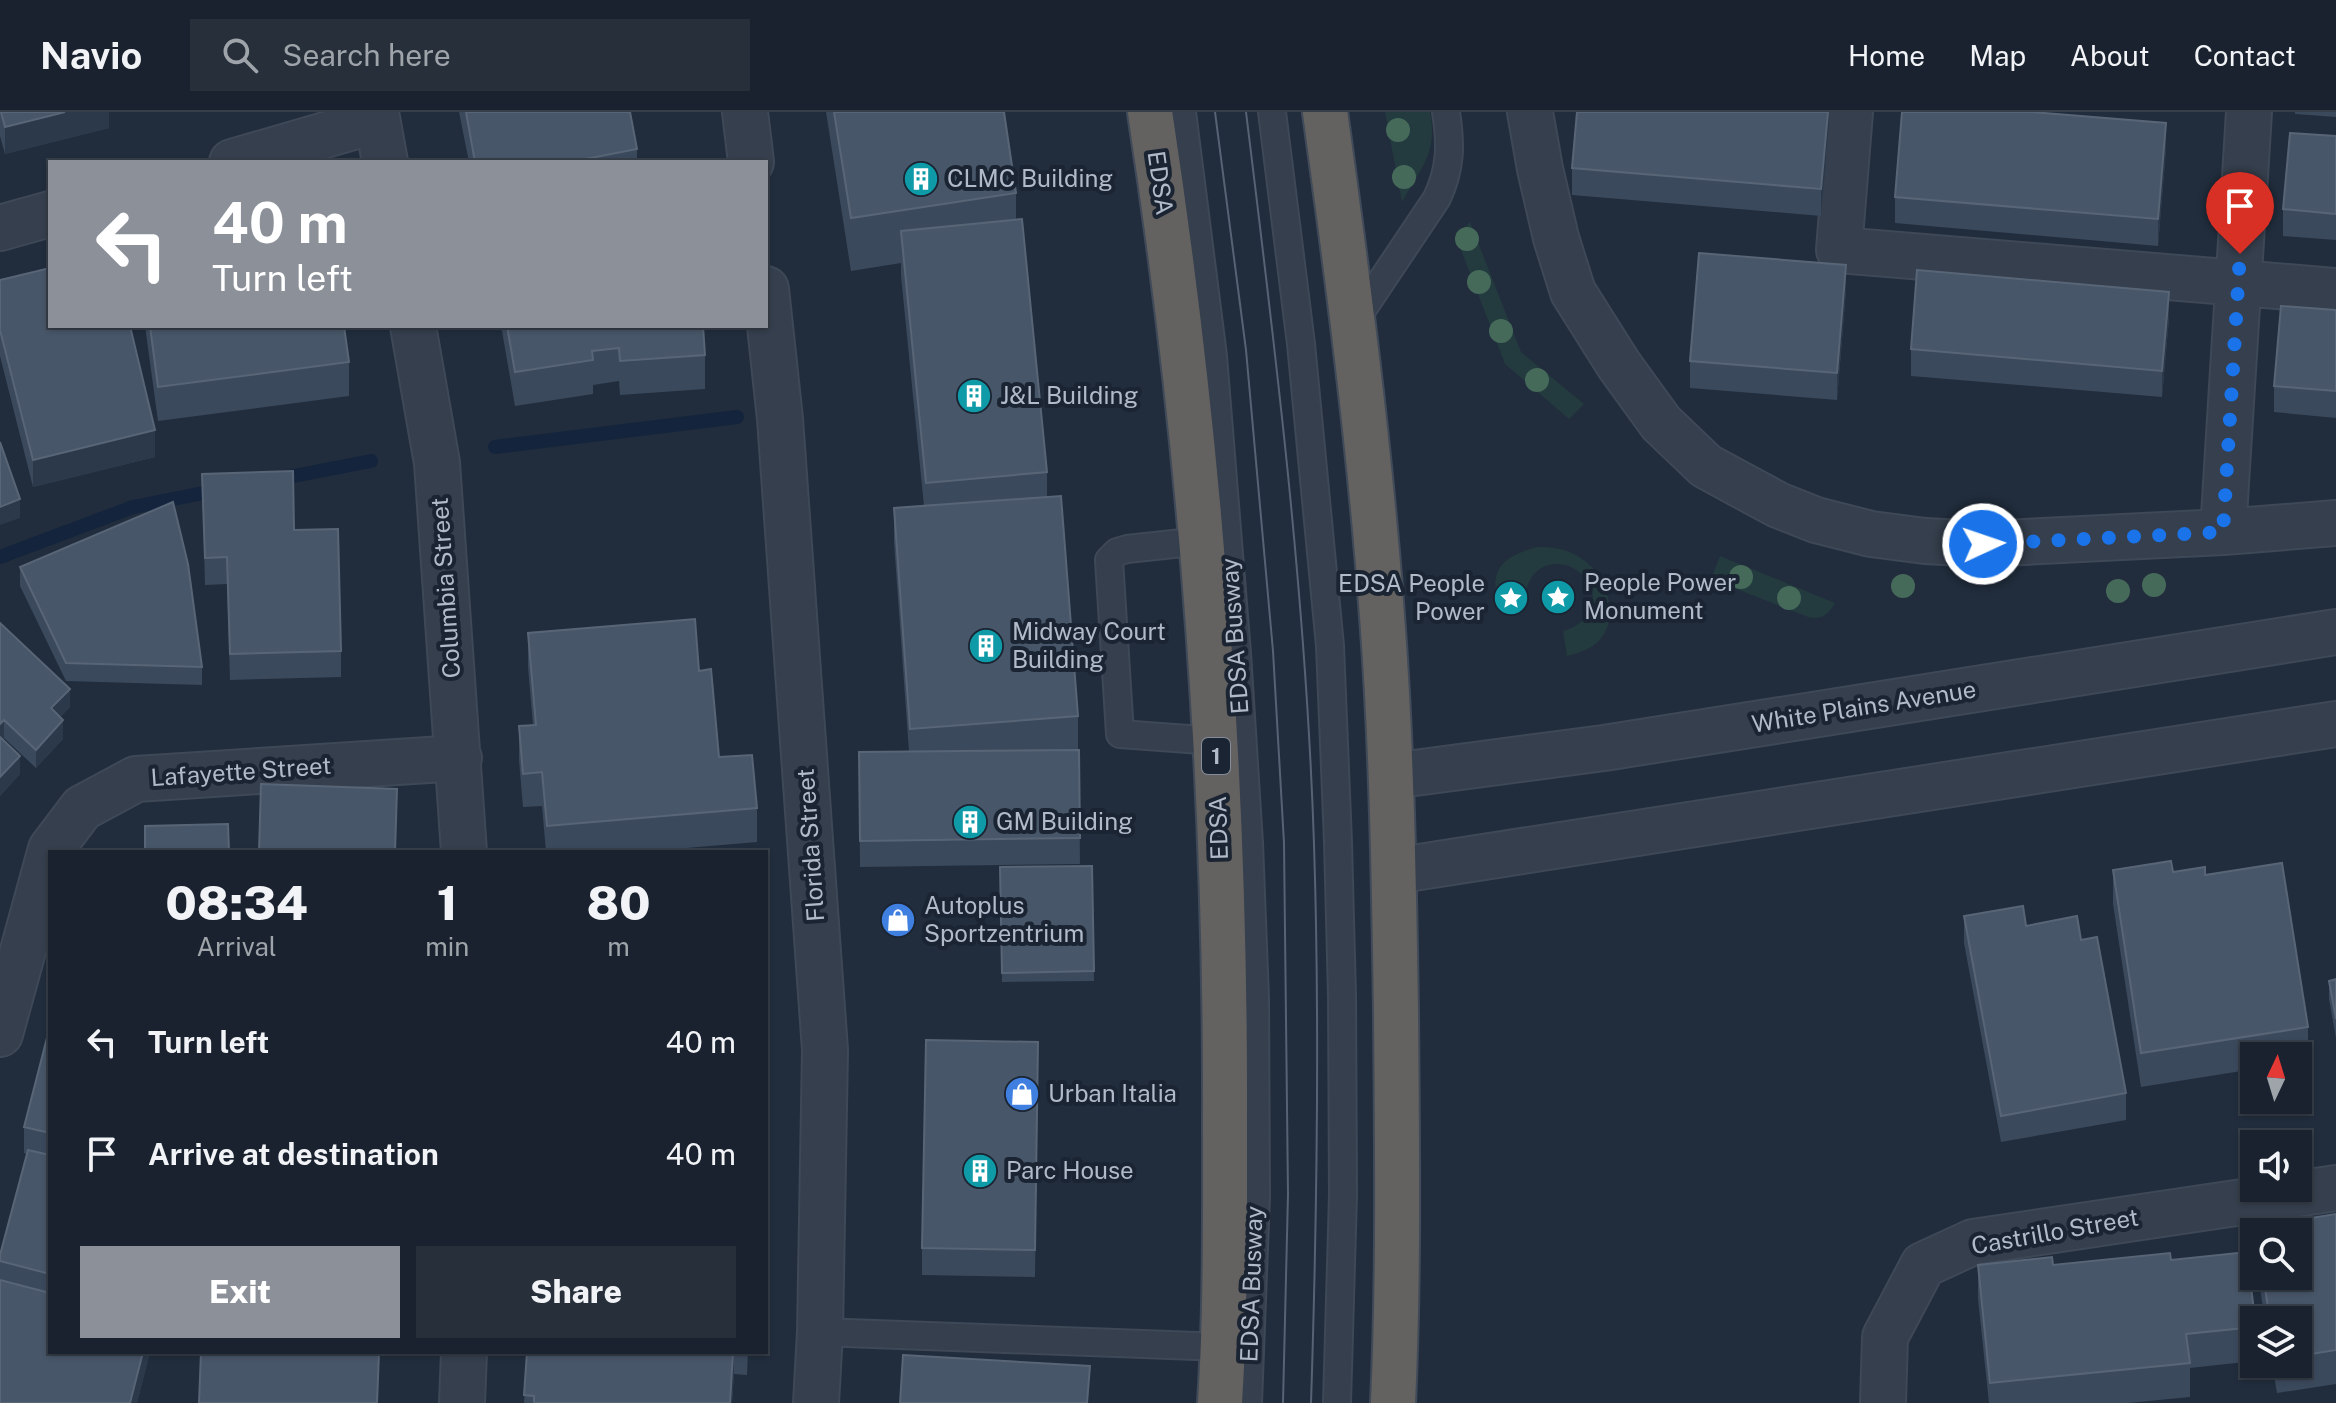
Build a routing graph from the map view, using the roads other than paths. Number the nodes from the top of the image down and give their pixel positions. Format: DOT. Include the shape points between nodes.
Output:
graph roads {
  1 [pos="745,112"];
  2 [pos="1150,112"];
  3 [pos="1182,112"];
  4 [pos="1272,112"];
  5 [pos="1325,112"];
  6 [pos="1446,112"];
  7 [pos="1530,112"];
  8 [pos="1850,112"];
  9 [pos="2249,112"];
  10 [pos="379,131"];
  11 [pos="241,160"];
  12 [pos="751,160"];
  13 [pos="48,215"];
  14 [pos="0,228"];
  15 [pos="2238,282"];
  16 [pos="2336,291"];
  17 [pos="768,308"];
  18 [pos="1352,325"];
  19 [pos="413,328"];
  20 [pos="2336,523"];
  21 [pos="2223,532"];
  22 [pos="1201,541"];
  23 [pos="2336,632"];
  24 [pos="2336,724"];
  25 [pos="1215,741"];
  26 [pos="459,758"];
  27 [pos="1392,776"];
  28 [pos="51,850"];
  29 [pos="464,850"];
  30 [pos="48,860"];
  31 [pos="1394,871"];
  32 [pos="0,1034"];
  33 [pos="2336,1188"];
  34 [pos="820,1332"];
  35 [pos="988,1340"];
  36 [pos="1223,1347"];
  37 [pos="464,1354"];
  38 [pos="985,1370"];
  39 [pos="462,1403"];
  40 [pos="816,1403"];
  41 [pos="1220,1403"];
  42 [pos="1248,1403"];
  43 [pos="1337,1403"];
  44 [pos="1393,1403"];
  45 [pos="1883,1403"];
  1 -- 12 [label="street"];
  2 -- 22 [label="highway, EDSA / 1"];
  3 -- 42 [label="lane, EDSA Busway" via="1213,356 1249,843 1256,1196"];
  4 -- 43 [label="lane" via="1330,646 1342,996"];
  5 -- 18 [label="highway"];
  6 -- 18 [label="lane" via="1451,155 1444,184"];
  7 -- 21 [label="street" via="1573,292 1661,423 1706,466 1816,520 1925,541 1983,544"];
  8 -- 15 [label="street" via="1839,250"];
  9 -- 15 [label="street"];
  10 -- 11 [label="street"];
  13 -- 14 [label="street"];
  15 -- 16 [label="street"];
  15 -- 21 [label="street"];
  17 -- 34 [label="street, Florida Street" via="825,1050"];
  18 -- 27 [label="highway" via="1382,615"];
  19 -- 26 [label="street, Columbia Street" via="437,463"];
  20 -- 21 [label="street"];
  22 -- 25 [label="highway, EDSA / 1"];
  22 -- 25 [label="lane" via="1127,549 1109,560 1120,734"];
  23 -- 27 [label="street, White Plains Avenue" via="1604,748"];
  24 -- 31 [label="street"];
  25 -- 36 [label="highway, EDSA / 1" via="1226,1060"];
  26 -- 28 [label="street, Lafayette Street" via="136,779 82,808"];
  26 -- 29 [label="street, Columbia Street"];
  27 -- 31 [label="highway"];
  30 -- 32 [label="street, Lafayette Street"];
  31 -- 44 [label="highway"];
  33 -- 45 [label="street, Castrillo Street" via="1973,1242 1923,1265 1885,1337"];
  34 -- 35 [label="lane"];
  34 -- 40 [label="street, Florida Street"];
  35 -- 36 [label="lane"];
  35 -- 38 [label="lane"];
  36 -- 41 [label="highway, EDSA / 1"];
  37 -- 39 [label="street"];
}
